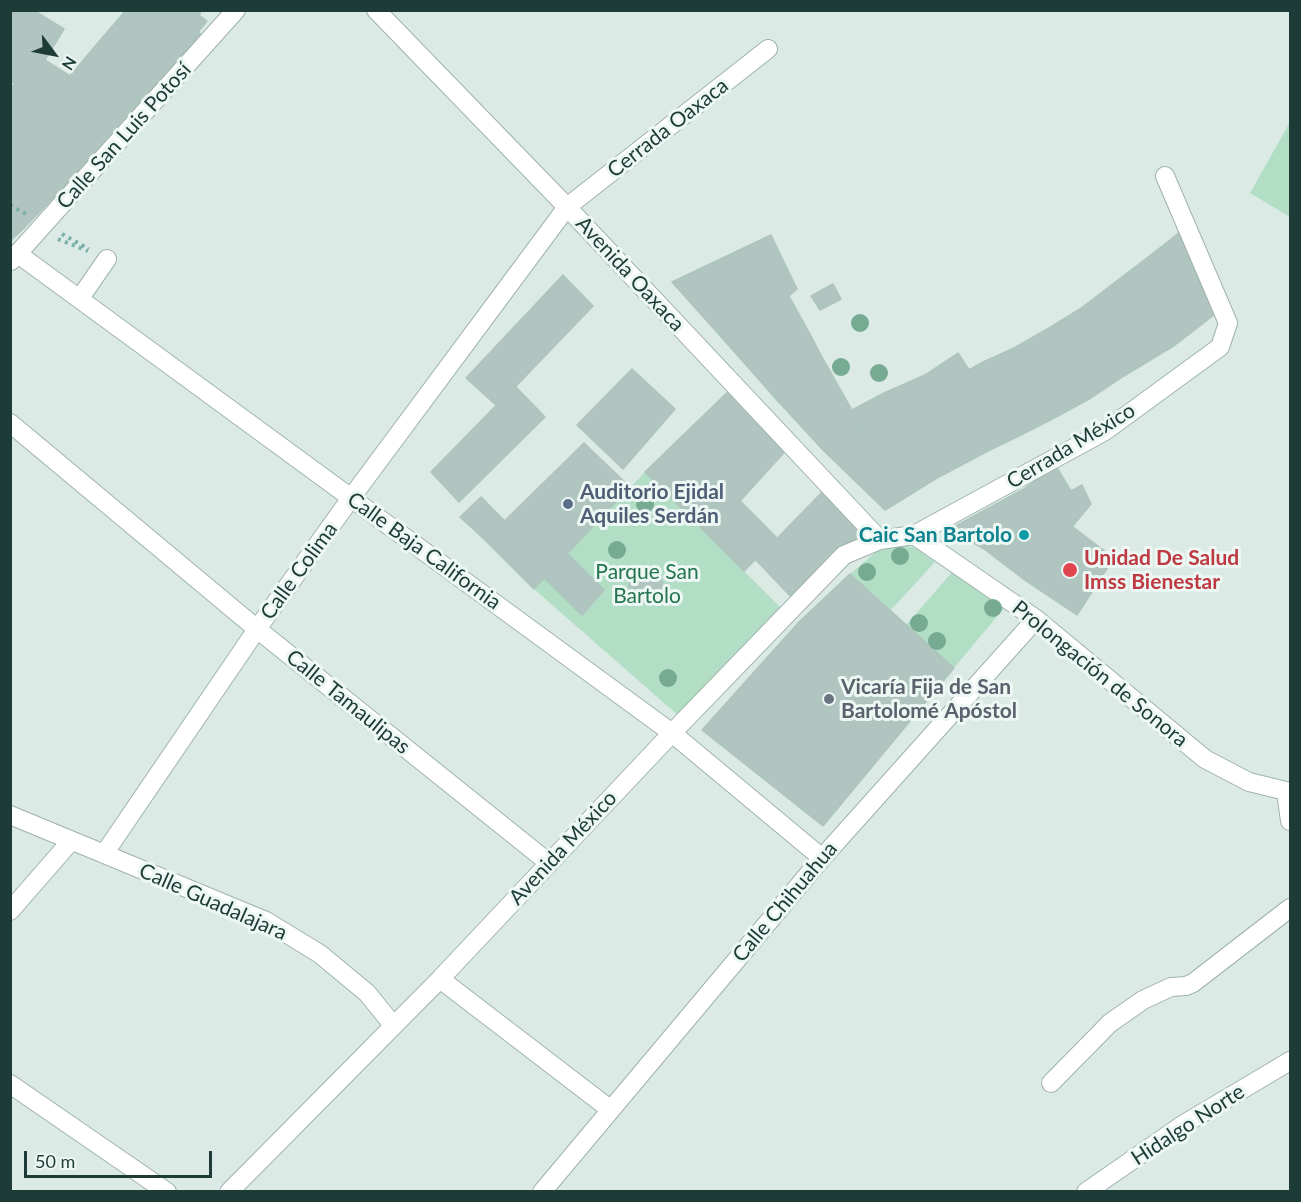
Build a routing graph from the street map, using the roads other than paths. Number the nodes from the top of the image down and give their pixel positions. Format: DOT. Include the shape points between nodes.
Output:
graph roads {
  1 [pos="236,10"];
  2 [pos="376,10"];
  3 [pos="768,49"];
  4 [pos="1165,176"];
  5 [pos="567,207"];
  6 [pos="14,257"];
  7 [pos="107,259"];
  8 [pos="80,298"];
  9 [pos="10,423"];
  10 [pos="351,498"];
  11 [pos="914,535"];
  12 [pos="880,540"];
  13 [pos="1036,619"];
  14 [pos="257,629"];
  15 [pos="672,733"];
  16 [pos="1288,787"];
  17 [pos="10,815"];
  18 [pos="1290,821"];
  19 [pos="71,841"];
  20 [pos="104,854"];
  21 [pos="822,858"];
  22 [pos="549,862"];
  23 [pos="1290,908"];
  24 [pos="10,911"];
  25 [pos="440,979"];
  26 [pos="393,1025"];
  27 [pos="1290,1061"];
  28 [pos="1051,1083"];
  29 [pos="10,1084"];
  30 [pos="611,1110"];
  31 [pos="166,1191"];
  32 [pos="230,1191"];
  33 [pos="542,1191"];
  34 [pos="1086,1191"];
  1 -- 6 [label="street, Calle San Luis Potosí"];
  2 -- 5 [label="street, Avenida Oaxaca"];
  3 -- 5 [label="street, Cerrada Oaxaca"];
  4 -- 11 [label="street, Cerrada México" via="1228,323 1220,347 1105,431"];
  5 -- 10 [label="street, Calle Colima"];
  5 -- 12 [label="street, Avenida Oaxaca"];
  6 -- 8 [label="street, Calle Baja California"];
  7 -- 8 [label="street"];
  8 -- 10 [label="street, Calle Baja California"];
  9 -- 14 [label="street, Calle Tamaulipas"];
  10 -- 14 [label="street, Calle Colima"];
  10 -- 15 [label="street, Calle Baja California"];
  11 -- 12 [label="street, Avenida México"];
  11 -- 13 [label="street, Prolongación de Sonora"];
  12 -- 15 [label="street, Avenida México" via="844,555"];
  13 -- 16 [label="street, Prolongación de Sonora" via="1205,759 1249,782"];
  13 -- 21 [label="street, Calle Chihuahua"];
  14 -- 20 [label="street, Calle Colima"];
  14 -- 22 [label="street, Calle Tamaulipas"];
  15 -- 21 [label="street, Calle Baja California"];
  15 -- 22 [label="street, Avenida México"];
  16 -- 18 [label="street"];
  17 -- 19 [label="street, Calle Guadalajara"];
  19 -- 20 [label="street, Calle Guadalajara"];
  19 -- 24 [label="street"];
  20 -- 26 [label="street, Calle Guadalajara" via="266,921 320,954 367,993"];
  21 -- 30 [label="street, Calle Chihuahua"];
  22 -- 25 [label="street, Avenida México"];
  23 -- 28 [label="street" via="1193,983 1171,987 1143,1000 1110,1023"];
  25 -- 26 [label="street, Avenida México"];
  25 -- 30 [label="street"];
  26 -- 32 [label="street, Avenida México"];
  27 -- 34 [label="street, Hidalgo Norte" via="1184,1124"];
  29 -- 31 [label="street"];
  30 -- 33 [label="street, Calle Chihuahua"];
}
